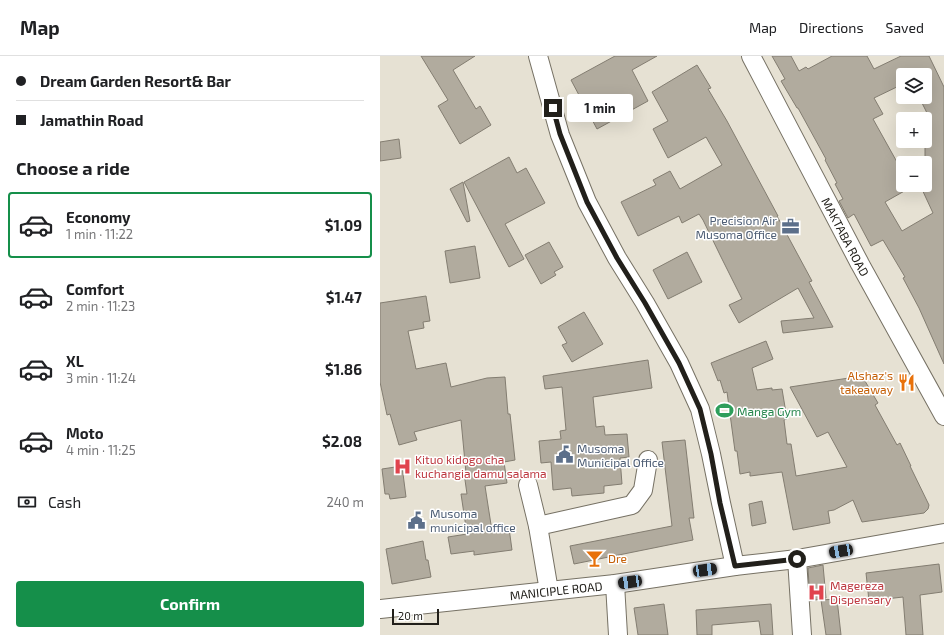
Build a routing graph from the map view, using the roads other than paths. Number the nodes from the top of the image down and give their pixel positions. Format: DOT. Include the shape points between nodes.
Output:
graph roads {
  1 [pos="538,56"];
  2 [pos="751,56"];
  3 [pos="944,416"];
  4 [pos="648,460"];
  5 [pos="528,485"];
  6 [pos="538,526"];
  7 [pos="944,533"];
  8 [pos="797,559"];
  9 [pos="735,566"];
  10 [pos="615,584"];
  11 [pos="549,591"];
  12 [pos="380,609"];
  13 [pos="618,635"];
  14 [pos="802,635"];
  1 -- 9 [label="street" via="560,134 587,202 679,363 700,409"];
  2 -- 3 [label="street, MAKTABA ROAD" via="856,257"];
  4 -- 6 [label="street" via="643,490 632,505"];
  5 -- 6 [label="street"];
  6 -- 11 [label="street"];
  7 -- 8 [label="street, MANICIPLE ROAD"];
  8 -- 9 [label="street, MANICIPLE ROAD"];
  8 -- 14 [label="street"];
  9 -- 10 [label="street, MANICIPLE ROAD"];
  10 -- 11 [label="street, MANICIPLE ROAD"];
  10 -- 13 [label="street"];
  11 -- 12 [label="street, MANICIPLE ROAD"];
}
